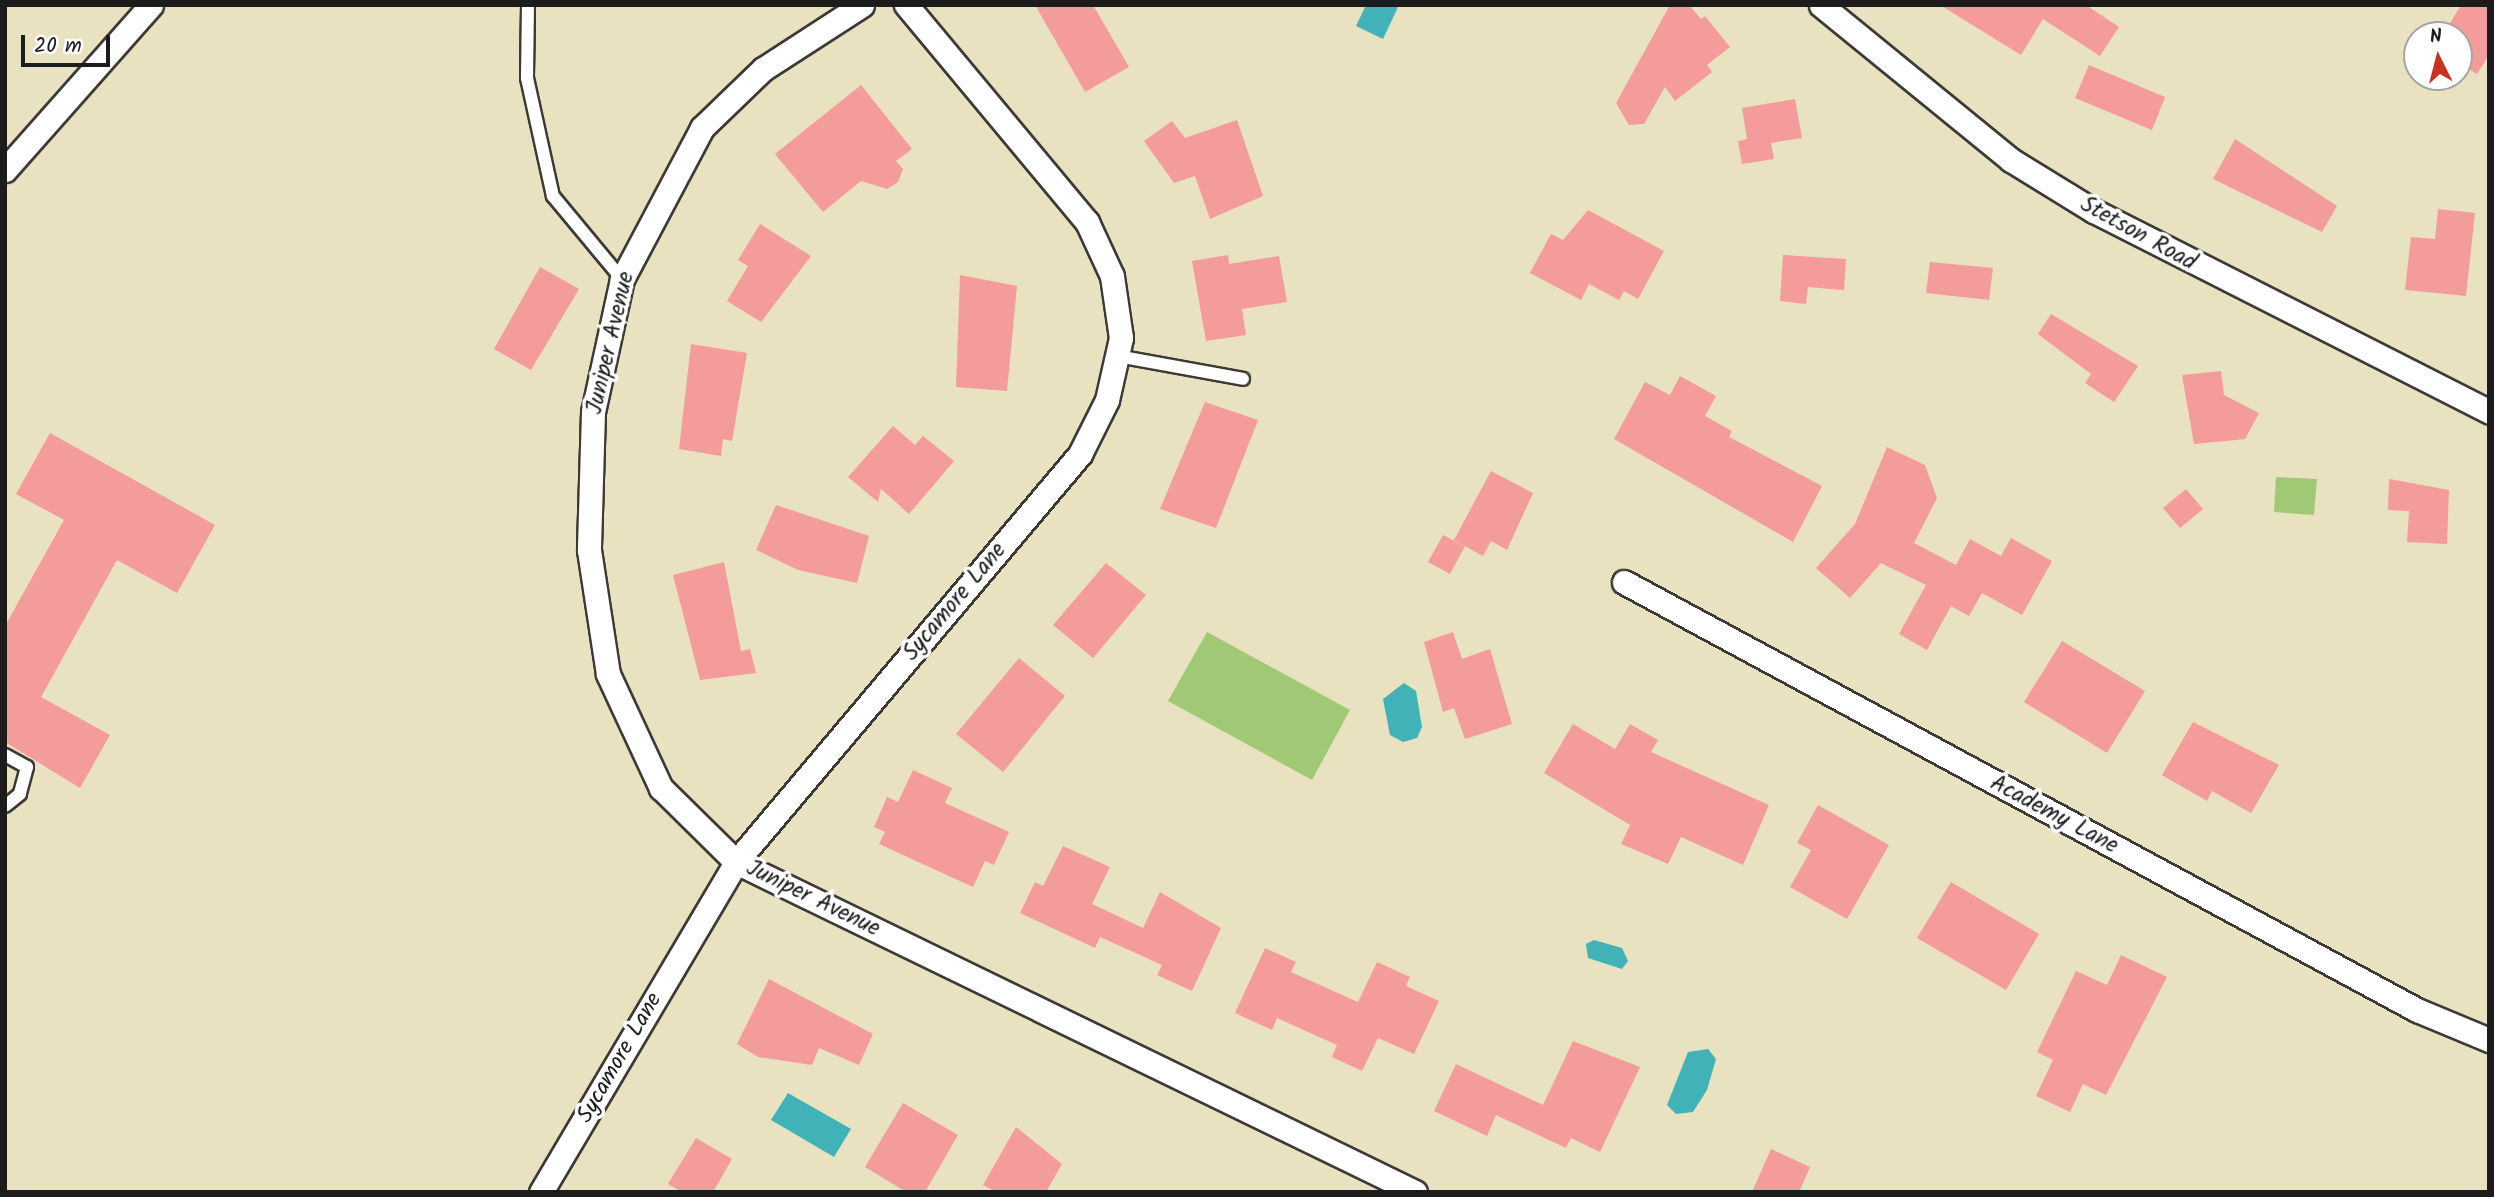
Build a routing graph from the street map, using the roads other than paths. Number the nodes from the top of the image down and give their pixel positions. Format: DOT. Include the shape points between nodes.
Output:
graph roads {
  1 [pos="151,5"];
  2 [pos="528,5"];
  3 [pos="862,5"];
  4 [pos="906,5"];
  5 [pos="1821,5"];
  6 [pos="5,170"];
  7 [pos="622,279"];
  8 [pos="1117,356"];
  9 [pos="1243,379"];
  10 [pos="2489,411"];
  11 [pos="1624,582"];
  12 [pos="5,755"];
  13 [pos="5,806"];
  14 [pos="736,862"];
  15 [pos="2489,1040"];
  16 [pos="541,1192"];
  17 [pos="1415,1192"];
  1 -- 6 [label="street"];
  2 -- 7 [label="lane" via="527,78 553,196"];
  3 -- 7 [label="street, Juniper Avenue" via="763,69 702,128"];
  4 -- 8 [label="street, Sycamore Lane" via="1087,222 1112,276 1121,338"];
  5 -- 10 [label="street, Stetson Road" via="2001,152 2094,211"];
  7 -- 14 [label="street, Juniper Avenue" via="592,426 589,550 608,674 661,788"];
  8 -- 9 [label="lane"];
  8 -- 14 [label="street, Sycamore Lane" via="1107,400 1080,454"];
  11 -- 15 [label="street, Academy Lane" via="2417,1010"];
  12 -- 13 [label="lane" via="27,767 20,794"];
  14 -- 16 [label="street, Sycamore Lane"];
  14 -- 17 [label="street, Juniper Avenue"];
}
